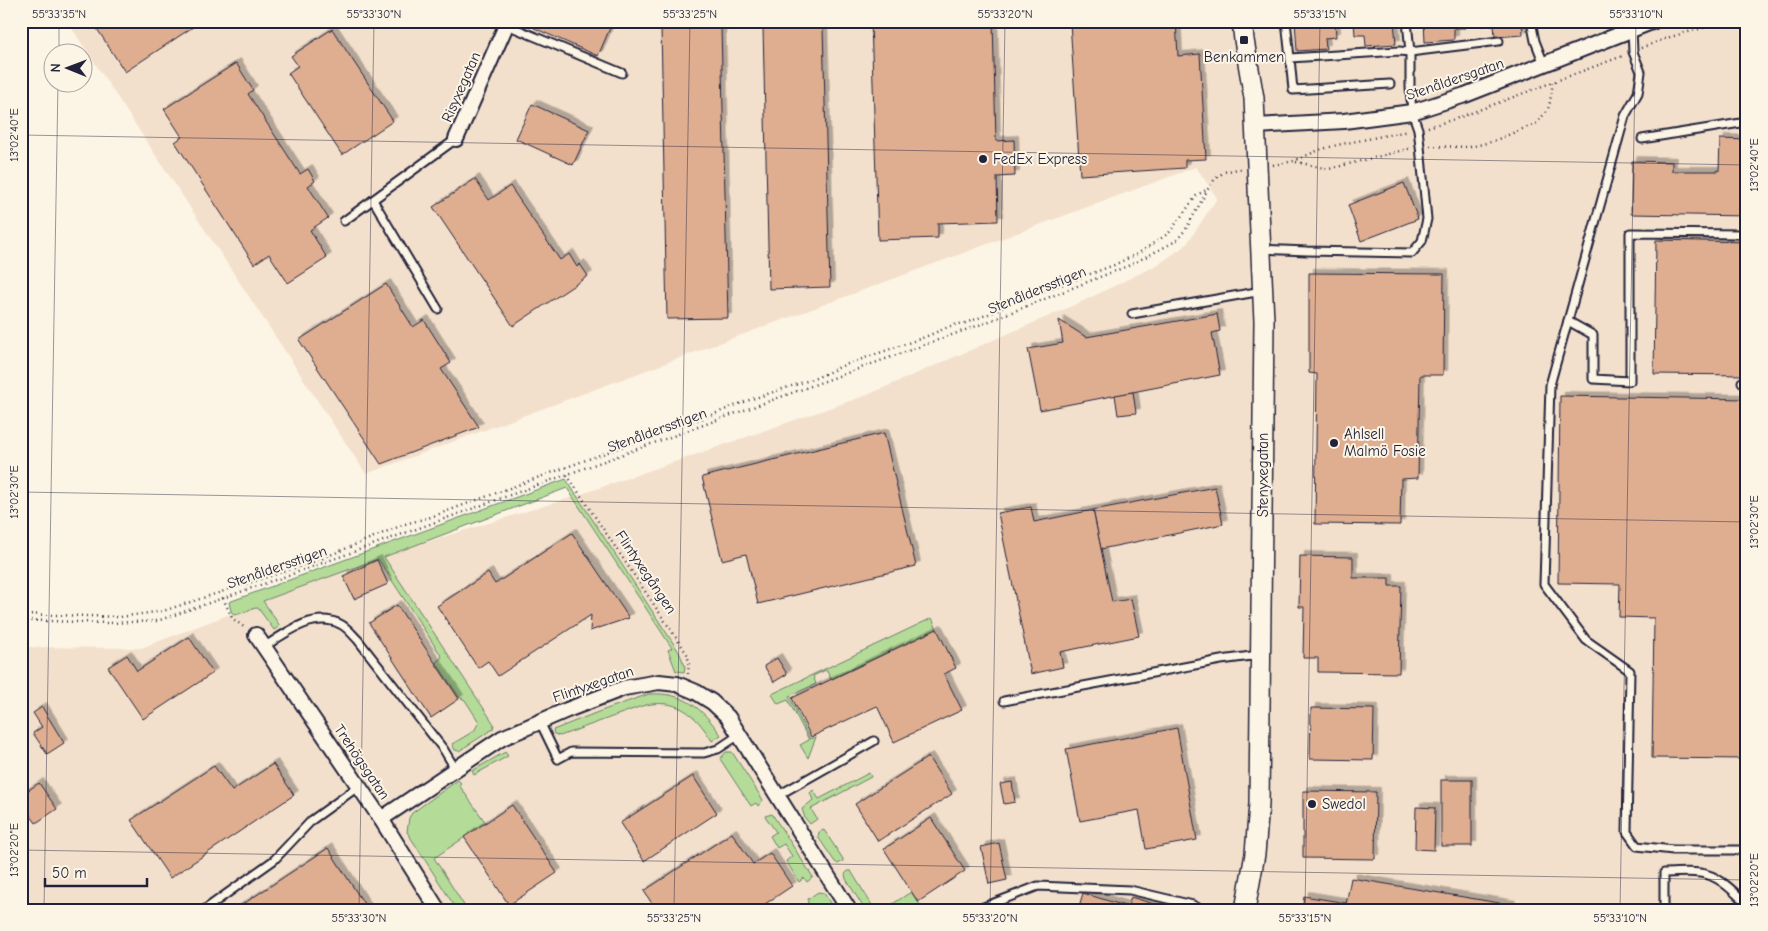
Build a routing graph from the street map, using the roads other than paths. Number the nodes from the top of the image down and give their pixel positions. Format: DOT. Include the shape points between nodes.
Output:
graph roads {
  1 [pos="1230,21"];
  2 [pos="1286,21"];
  3 [pos="1407,21"];
  4 [pos="1531,21"];
  5 [pos="1654,21"];
  6 [pos="508,23"];
  7 [pos="1632,25"];
  8 [pos="1243,31"];
  9 [pos="1499,42"];
  10 [pos="1410,52"];
  11 [pos="1290,58"];
  12 [pos="1544,64"];
  13 [pos="622,73"];
  14 [pos="1390,84"];
  15 [pos="1412,112"];
  16 [pos="1747,122"];
  17 [pos="1256,126"];
  18 [pos="456,139"];
  19 [pos="1642,139"];
  20 [pos="373,200"];
  21 [pos="344,221"];
  22 [pos="1747,234"];
  23 [pos="1261,249"];
  24 [pos="1263,291"];
  25 [pos="438,309"];
  26 [pos="1132,314"];
  27 [pos="1568,321"];
  28 [pos="260,641"];
  29 [pos="1261,654"];
  30 [pos="1004,701"];
  31 [pos="540,722"];
  32 [pos="739,735"];
  33 [pos="874,741"];
  34 [pos="456,770"];
  35 [pos="359,786"];
  36 [pos="777,796"];
  37 [pos="381,819"];
  38 [pos="1747,850"];
  39 [pos="1747,904"];
  40 [pos="204,910"];
  41 [pos="438,910"];
  42 [pos="849,910"];
  43 [pos="976,910"];
  44 [pos="1202,910"];
  45 [pos="1245,910"];
  46 [pos="1664,910"];
  1 -- 8 [label="street, Stenyxegatan"];
  2 -- 11 [label="lane"];
  3 -- 10 [label="lane"];
  4 -- 12 [label="lane"];
  5 -- 7 [label="street, Stenåldersgatan"];
  6 -- 13 [label="lane"];
  6 -- 18 [label="street, Risyxegatan"];
  7 -- 12 [label="street, Stenåldersgatan"];
  7 -- 27 [label="lane" via="1633,52 1641,72 1638,93 1625,116"];
  8 -- 17 [label="street, Stenyxegatan"];
  9 -- 10 [label="lane"];
  10 -- 11 [label="lane" via="1399,50"];
  10 -- 15 [label="lane"];
  11 -- 14 [label="lane" via="1292,90"];
  12 -- 15 [label="street, Stenåldersgatan"];
  15 -- 17 [label="street, Stenåldersgatan" via="1344,121"];
  15 -- 23 [label="lane" via="1418,130 1427,219 1422,241 1412,253"];
  16 -- 19 [label="lane"];
  17 -- 23 [label="street, Stenyxegatan"];
  18 -- 20 [label="lane"];
  20 -- 21 [label="lane"];
  20 -- 25 [label="lane"];
  22 -- 27 [label="lane" via="1630,232 1630,381 1593,379 1593,335"];
  23 -- 24 [label="street, Stenyxegatan"];
  24 -- 26 [label="lane"];
  24 -- 29 [label="street, Stenyxegatan"];
  27 -- 38 [label="lane" via="1550,385 1544,584 1586,640 1630,671 1627,832 1637,846 1673,850"];
  28 -- 34 [label="lane" via="311,621 329,620 342,624 381,669"];
  28 -- 35 [label="street, Trehögsgatan"];
  29 -- 30 [label="lane"];
  29 -- 45 [label="street, Stenyxegatan" via="1259,804 1255,854"];
  31 -- 32 [label="street, Flintyxegatan" via="624,688 659,682 677,684 712,702 728,717"];
  31 -- 32 [label="lane" via="558,758 571,752 704,753 718,749"];
  31 -- 34 [label="street, Flintyxegatan" via="502,738"];
  32 -- 36 [label="street, Flintyxegatan"];
  33 -- 36 [label="lane"];
  34 -- 37 [label="street, Flintyxegatan"];
  35 -- 37 [label="street, Trehögsgatan"];
  35 -- 40 [label="lane" via="312,820 274,860"];
  36 -- 42 [label="street, Flintyxegatan"];
  37 -- 41 [label="street, Trehögsgatan"];
  39 -- 46 [label="lane" via="1710,875 1664,873"];
  43 -- 44 [label="lane" via="1038,886 1130,890"];
}
